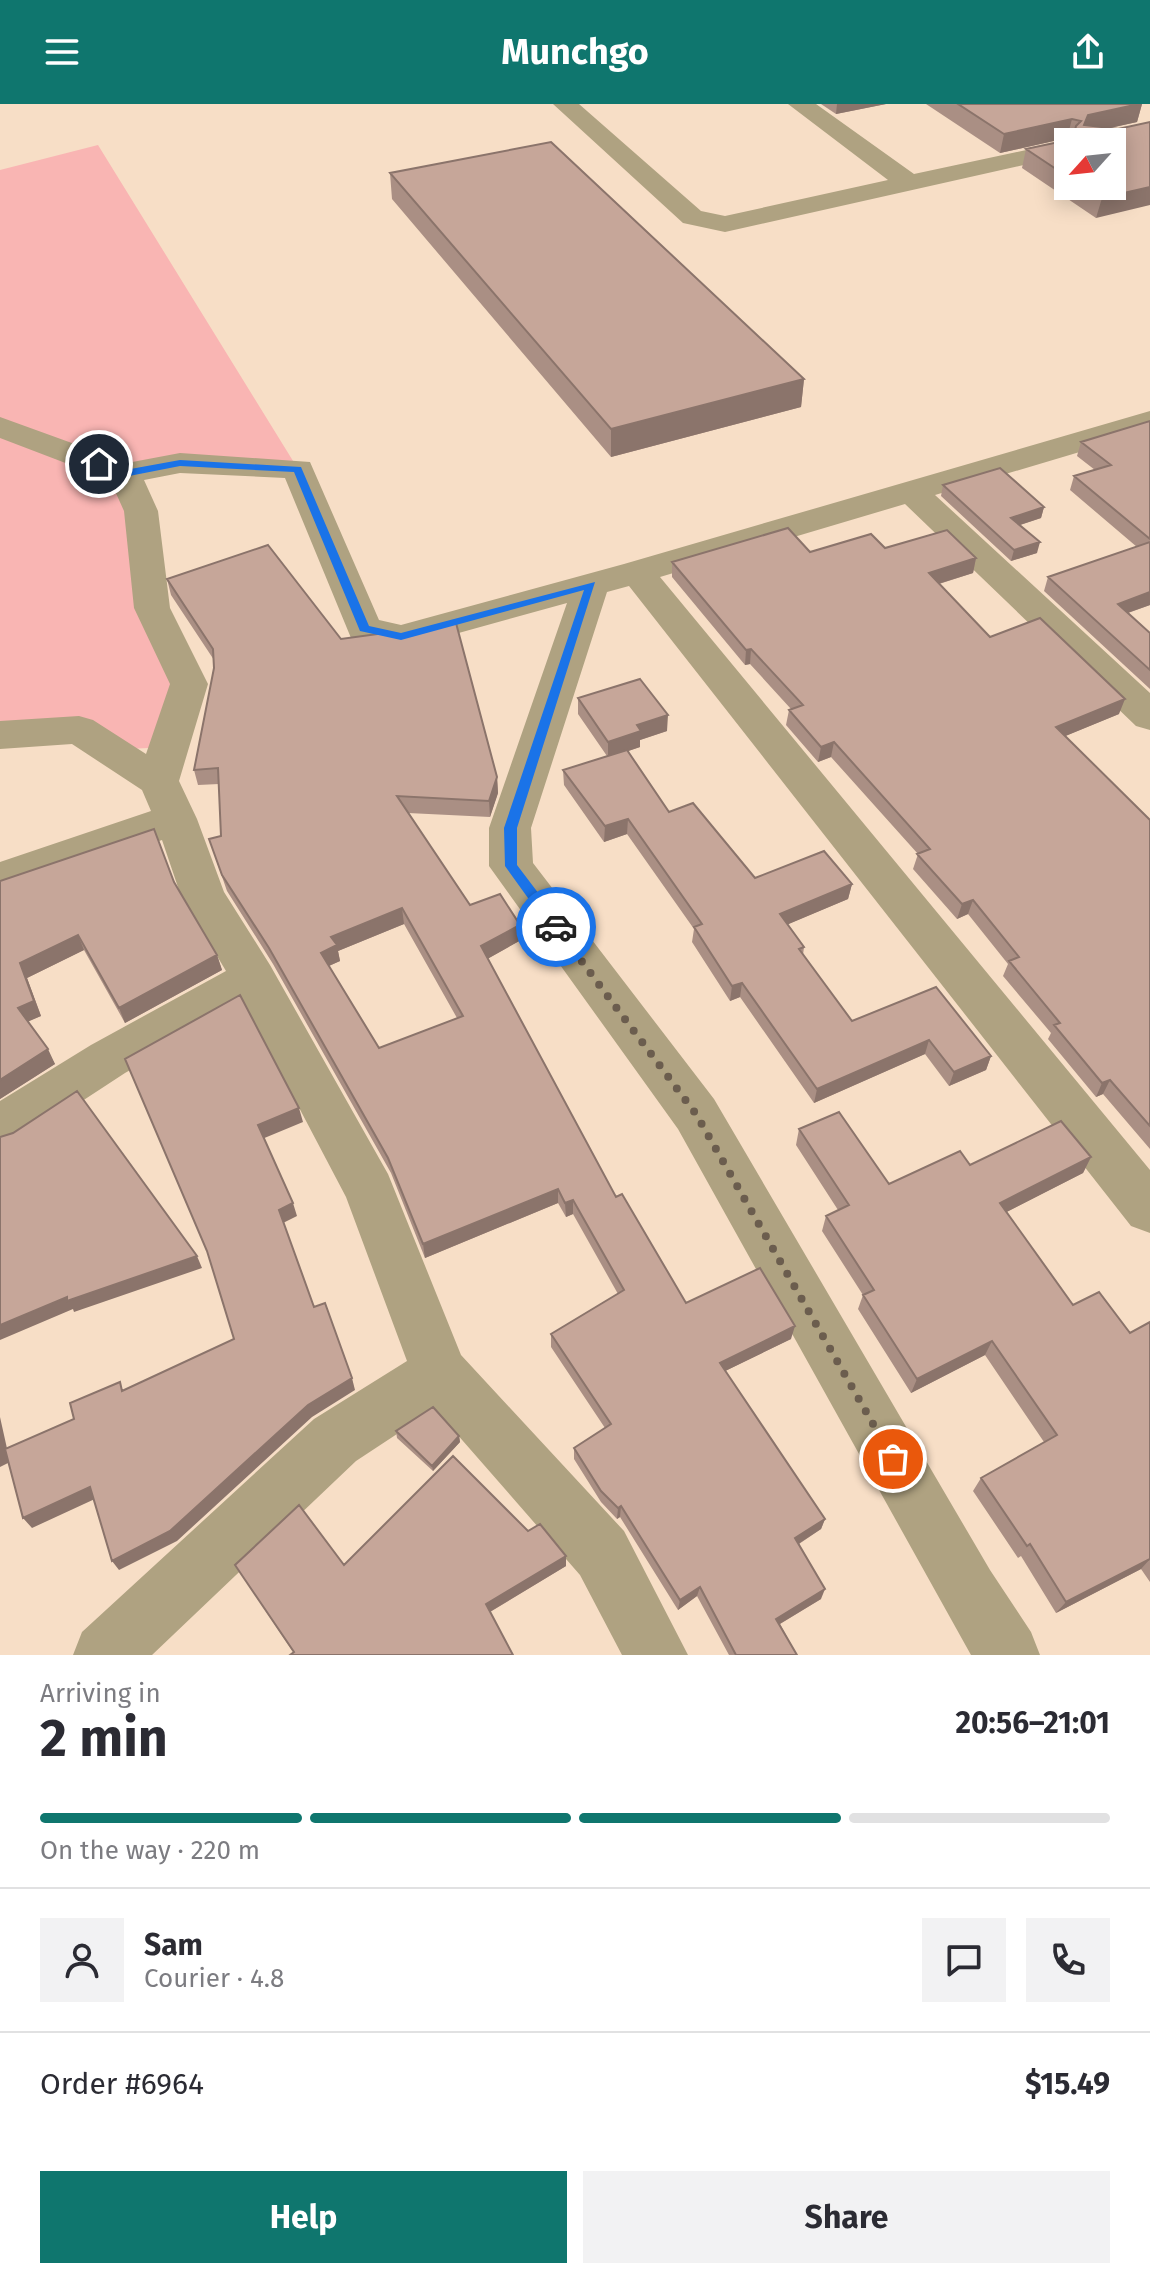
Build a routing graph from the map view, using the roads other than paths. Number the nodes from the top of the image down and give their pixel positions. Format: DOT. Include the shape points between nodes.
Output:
graph roads {
  1 [pos="565,104"];
  2 [pos="800,104"];
  3 [pos="1054,151"];
  4 [pos="909,183"];
  5 [pos="1150,421"];
  6 [pos="0,427"];
  7 [pos="124,474"];
  8 [pos="910,490"];
  9 [pos="614,578"];
  10 [pos="1150,716"];
  11 [pos="0,735"];
  12 [pos="167,800"];
  13 [pos="0,879"];
  14 [pos="254,978"];
  15 [pos="0,1128"];
  16 [pos="1150,1209"];
  17 [pos="440,1373"];
  18 [pos="105,1655"];
  19 [pos="656,1655"];
  20 [pos="1008,1655"];
  1 -- 4 [label="street" via="692,217 725,224"];
  2 -- 4 [label="street"];
  3 -- 4 [label="street"];
  5 -- 8 [label="street"];
  6 -- 7 [label="street"];
  7 -- 9 [label="street" via="180,463 298,469 364,629 401,637"];
  7 -- 12 [label="street" via="141,511 152,608 189,684"];
  8 -- 9 [label="street"];
  8 -- 10 [label="street"];
  9 -- 16 [label="street"];
  9 -- 20 [label="street" via="510,828 511,866 696,1114"];
  11 -- 12 [label="street" via="79,730"];
  12 -- 13 [label="street"];
  12 -- 14 [label="street" via="203,896"];
  14 -- 15 [label="street" via="108,1059"];
  14 -- 17 [label="street" via="370,1190"];
  17 -- 18 [label="street" via="335,1440"];
  17 -- 19 [label="street" via="602,1553"];
}
